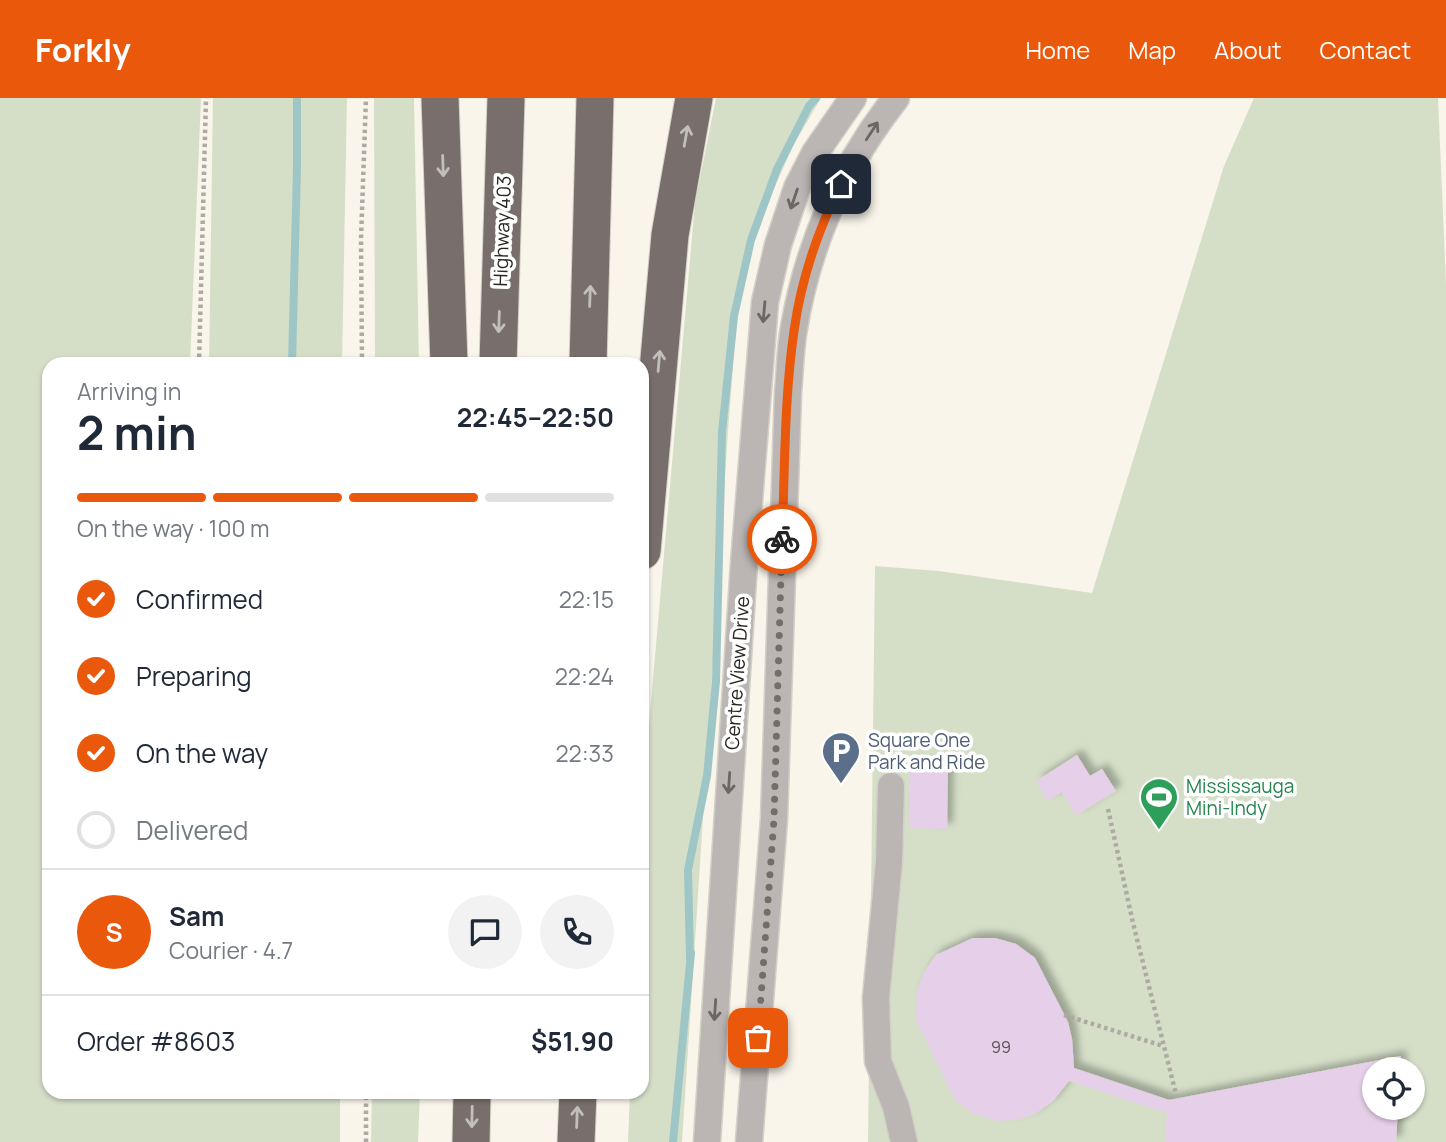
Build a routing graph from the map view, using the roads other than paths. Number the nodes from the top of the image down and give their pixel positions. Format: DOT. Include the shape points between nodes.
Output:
graph roads {
  1 [pos="440,98"];
  2 [pos="506,98"];
  3 [pos="595,98"];
  4 [pos="694,98"];
  5 [pos="853,98"];
  6 [pos="896,98"];
  7 [pos="449,357"];
  8 [pos="498,357"];
  9 [pos="588,357"];
  10 [pos="649,472"];
  11 [pos="891,786"];
  12 [pos="472,1099"];
  13 [pos="578,1099"];
  14 [pos="471,1142"];
  15 [pos="576,1142"];
  16 [pos="707,1142"];
  17 [pos="750,1142"];
  18 [pos="904,1142"];
  1 -- 7 [label="highway, one-way"];
  2 -- 8 [label="highway, Highway 403, one-way"];
  9 -- 3 [label="highway, one-way"];
  10 -- 4 [label="highway, one-way" via="670,235"];
  5 -- 16 [label="street, Centre View Drive, one-way" via="797,188 765,302"];
  17 -- 6 [label="street, Centre View Drive, one-way" via="774,819 794,329 824,218 873,127"];
  11 -- 18 [label="street" via="876,998 878,1061"];
  12 -- 14 [label="highway, one-way"];
  15 -- 13 [label="highway, one-way"];
}
